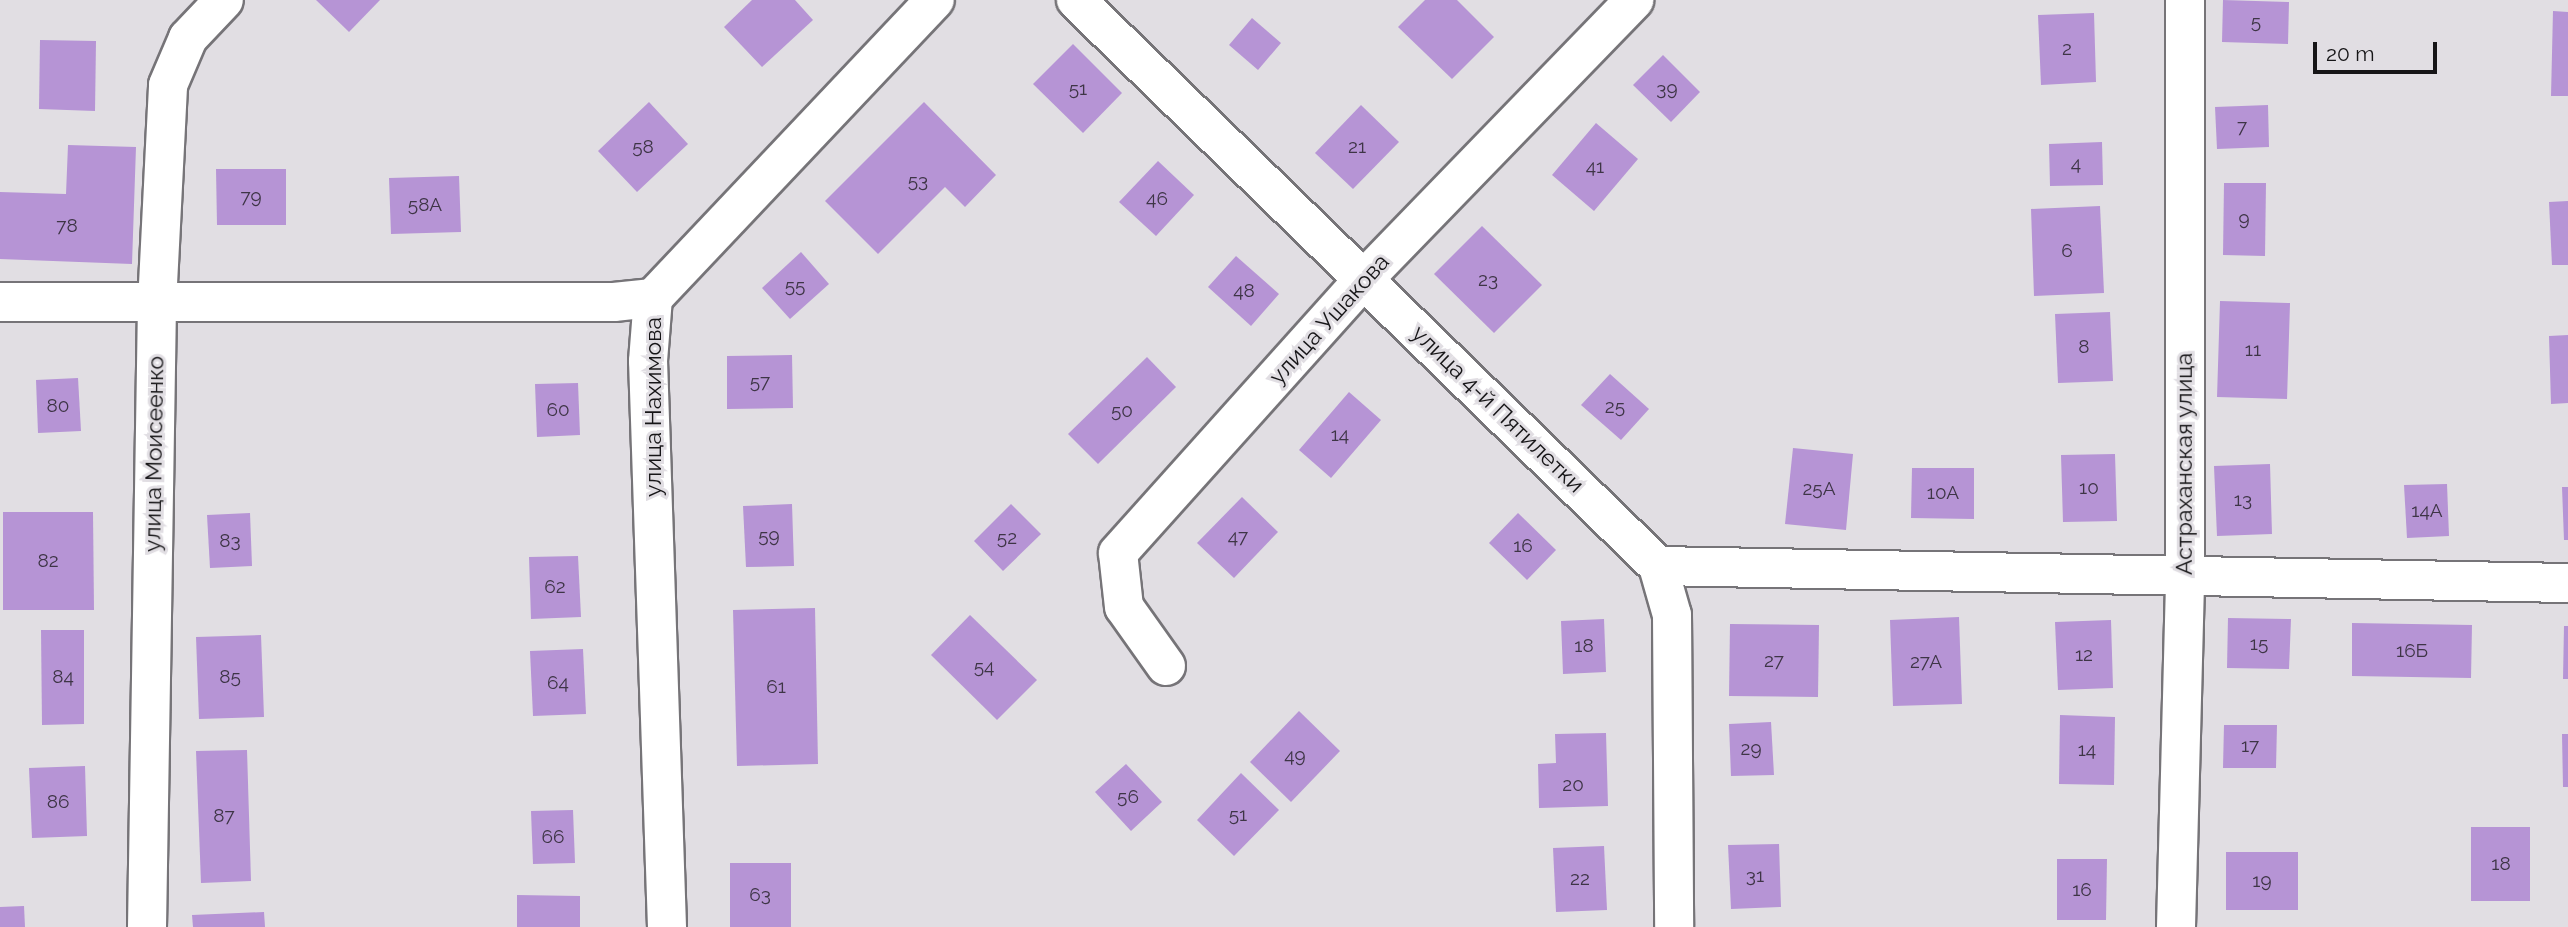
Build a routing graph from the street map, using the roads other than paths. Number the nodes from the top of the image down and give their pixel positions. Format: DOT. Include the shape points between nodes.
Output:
graph roads {
  1 [pos="224,0"];
  2 [pos="935,0"];
  3 [pos="1076,0"];
  4 [pos="1634,0"];
  5 [pos="2185,0"];
  6 [pos="1364,278"];
  7 [pos="653,298"];
  8 [pos="0,302"];
  9 [pos="157,304"];
  10 [pos="1658,566"];
  11 [pos="2185,577"];
  12 [pos="2568,583"];
  13 [pos="1166,666"];
  14 [pos="147,927"];
  15 [pos="667,927"];
  16 [pos="1674,927"];
  17 [pos="2176,927"];
  1 -- 9 [label="street, улица Моисеенко" via="188,38 168,85"];
  2 -- 7 [label="street, улица Нахимова"];
  3 -- 6 [label="street, улица 4-й Пятилетки"];
  4 -- 6 [label="street, улица Ушакова"];
  5 -- 11 [label="street, Астраханская улица"];
  6 -- 10 [label="street, улица 4-й Пятилетки"];
  6 -- 13 [label="street, улица Ушакова" via="1118,553 1125,607"];
  7 -- 9 [label="street" via="614,302"];
  7 -- 15 [label="street, улица Нахимова" via="648,361"];
  8 -- 9 [label="street"];
  9 -- 14 [label="street, улица Моисеенко"];
  10 -- 11 [label="street"];
  10 -- 16 [label="street, улица 4-й Пятилетки" via="1672,615"];
  11 -- 12 [label="street"];
  11 -- 17 [label="street, Астраханская улица"];
}
